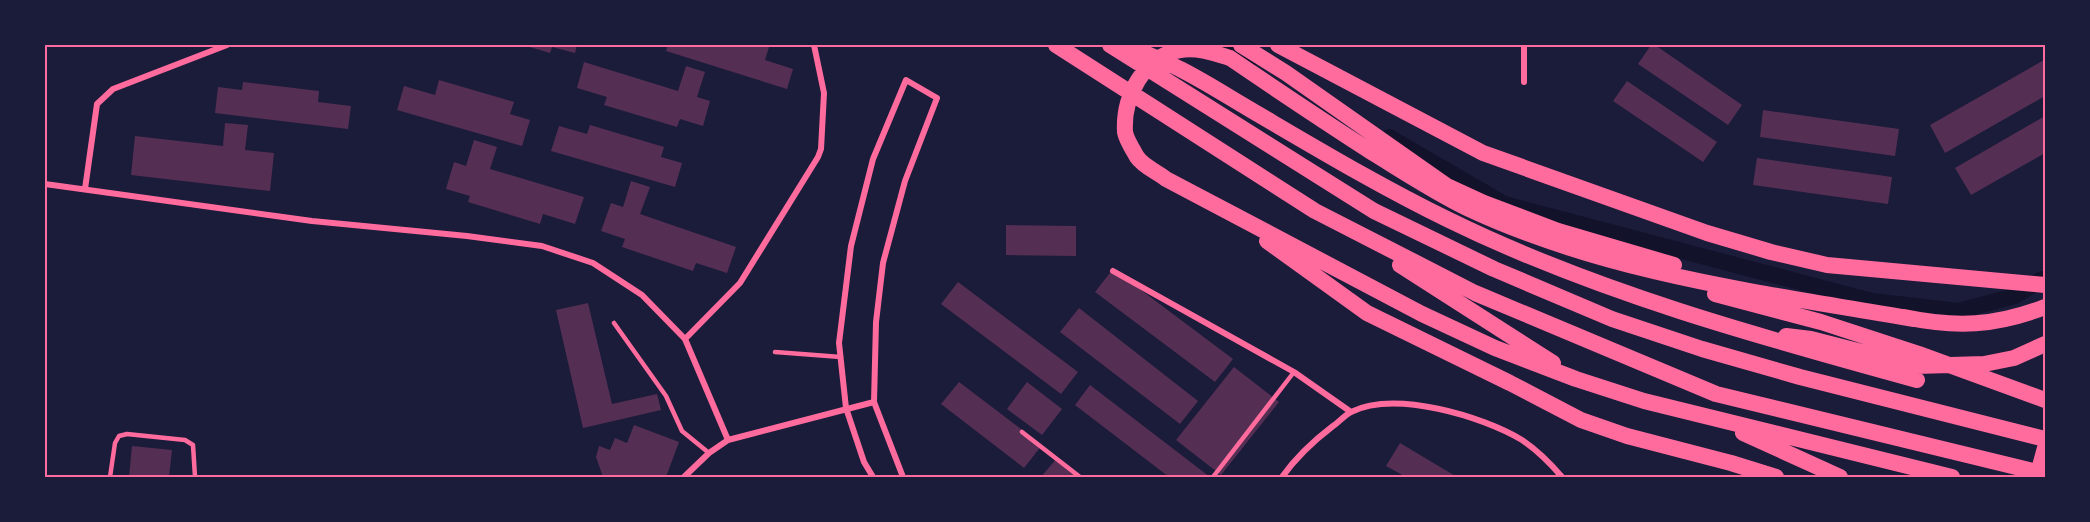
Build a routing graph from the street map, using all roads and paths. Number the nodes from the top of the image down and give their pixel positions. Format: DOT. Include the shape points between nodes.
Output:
graph roads {
  1 [pos="227,45"];
  2 [pos="814,45"];
  3 [pos="1056,45"];
  4 [pos="1110,45"];
  5 [pos="1126,45"];
  6 [pos="1241,45"];
  7 [pos="1278,45"];
  8 [pos="1524,45"];
  9 [pos="1524,82"];
  10 [pos="45,184"];
  11 [pos="86,189"];
  12 [pos="1213,204"];
  13 [pos="1315,211"];
  14 [pos="1641,268"];
  15 [pos="1113,271"];
  16 [pos="2045,285"];
  17 [pos="2045,307"];
  18 [pos="1914,319"];
  19 [pos="614,323"];
  20 [pos="1744,330"];
  21 [pos="685,339"];
  22 [pos="2045,344"];
  23 [pos="775,352"];
  24 [pos="841,357"];
  25 [pos="1294,372"];
  26 [pos="1917,380"];
  27 [pos="2045,400"];
  28 [pos="874,402"];
  29 [pos="846,408"];
  30 [pos="1351,412"];
  31 [pos="1732,428"];
  32 [pos="1022,432"];
  33 [pos="2045,439"];
  34 [pos="728,440"];
  35 [pos="2045,448"];
  36 [pos="709,453"];
  37 [pos="2045,474"];
  38 [pos="110,477"];
  39 [pos="195,477"];
  40 [pos="684,477"];
  41 [pos="873,477"];
  42 [pos="903,477"];
  43 [pos="1080,477"];
  44 [pos="1213,477"];
  45 [pos="1282,477"];
  46 [pos="1562,477"];
  47 [pos="1776,477"];
  48 [pos="1840,477"];
  49 [pos="1932,477"];
  50 [pos="1952,477"];
  51 [pos="2037,477"];
  1 -- 11 [label="street" via="113,89 97,104"];
  2 -- 21 [label="street" via="824,93 818,157 740,283"];
  3 -- 13 [label="highway"];
  4 -- 33 [label="highway" via="1374,212 1494,270 1612,319 1702,349"];
  5 -- 20 [label="highway" via="1180,68 1386,188 1451,221 1584,277"];
  6 -- 18 [label="highway" via="1447,186 1484,203 1557,231 1665,263"];
  7 -- 16 [label="highway" via="1483,153 1707,233 1827,265"];
  8 -- 9 [label="street"];
  10 -- 11 [label="street"];
  11 -- 21 [label="street" via="312,221 542,246 593,263 642,295"];
  12 -- 14 [label="highway" via="1166,179 1138,158 1125,134 1126,109 1136,81 1154,61 1179,50 1207,51 1230,58 1420,183 1466,208 1564,246"];
  12 -- 47 [label="highway" via="1367,313 1581,420"];
  12 -- 50 [label="highway" via="1422,314 1576,379 1644,401"];
  13 -- 31 [label="highway" via="1563,369"];
  13 -- 37 [label="highway" via="1475,293 1716,394"];
  14 -- 18 [label="highway"];
  14 -- 27 [label="highway" via="1702,291 1821,322 1919,354"];
  15 -- 25 [label="street"];
  17 -- 18 [label="highway" via="2017,317 1963,326"];
  19 -- 36 [label="lane" via="666,396 682,431"];
  20 -- 22 [label="highway" via="1811,339 1916,366 1984,364 2014,358"];
  20 -- 26 [label="highway"];
  21 -- 34 [label="street"];
  23 -- 24 [label="lane"];
  24 -- 28 [label="street" via="839,343 851,246 873,159 906,81 937,98 905,181 883,263 876,322"];
  24 -- 29 [label="street"];
  25 -- 30 [label="street"];
  25 -- 44 [label="lane"];
  28 -- 29 [label="street"];
  28 -- 42 [label="street"];
  29 -- 34 [label="street"];
  29 -- 41 [label="street"];
  30 -- 45 [label="street" via="1296,456"];
  30 -- 46 [label="street" via="1409,405 1477,418 1524,441"];
  31 -- 48 [label="highway"];
  31 -- 49 [label="highway"];
  32 -- 43 [label="lane"];
  34 -- 36 [label="street"];
  35 -- 51 [label="highway"];
  36 -- 40 [label="street"];
  38 -- 39 [label="lane" via="115,443 119,436 127,434 185,440 193,445"];
}
